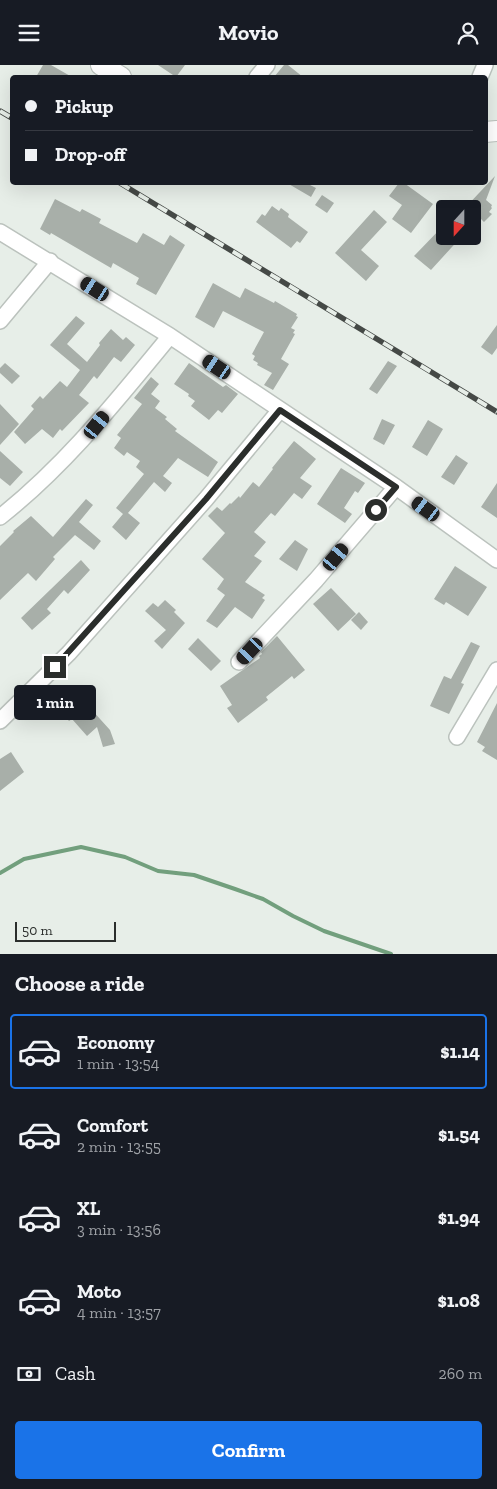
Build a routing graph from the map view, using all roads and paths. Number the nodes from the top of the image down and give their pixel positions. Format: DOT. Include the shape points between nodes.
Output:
graph roads {
  1 [pos="102,65"];
  2 [pos="267,65"];
  3 [pos="118,75"];
  4 [pos="259,75"];
  5 [pos="0,233"];
  6 [pos="50,261"];
  7 [pos="0,321"];
  8 [pos="170,336"];
  9 [pos="280,410"];
  10 [pos="396,487"];
  11 [pos="0,517"];
  12 [pos="497,560"];
  13 [pos="239,662"];
  14 [pos="497,669"];
  15 [pos="0,721"];
  16 [pos="457,737"];
  1 -- 3 [label="street"];
  2 -- 4 [label="street"];
  5 -- 6 [label="street"];
  6 -- 7 [label="street"];
  6 -- 8 [label="street"];
  8 -- 9 [label="street"];
  8 -- 11 [label="street" via="97,425 46,478"];
  9 -- 10 [label="street"];
  9 -- 15 [label="street" via="69,653"];
  10 -- 12 [label="street"];
  10 -- 13 [label="street" via="316,580"];
  14 -- 16 [label="street"];
}
